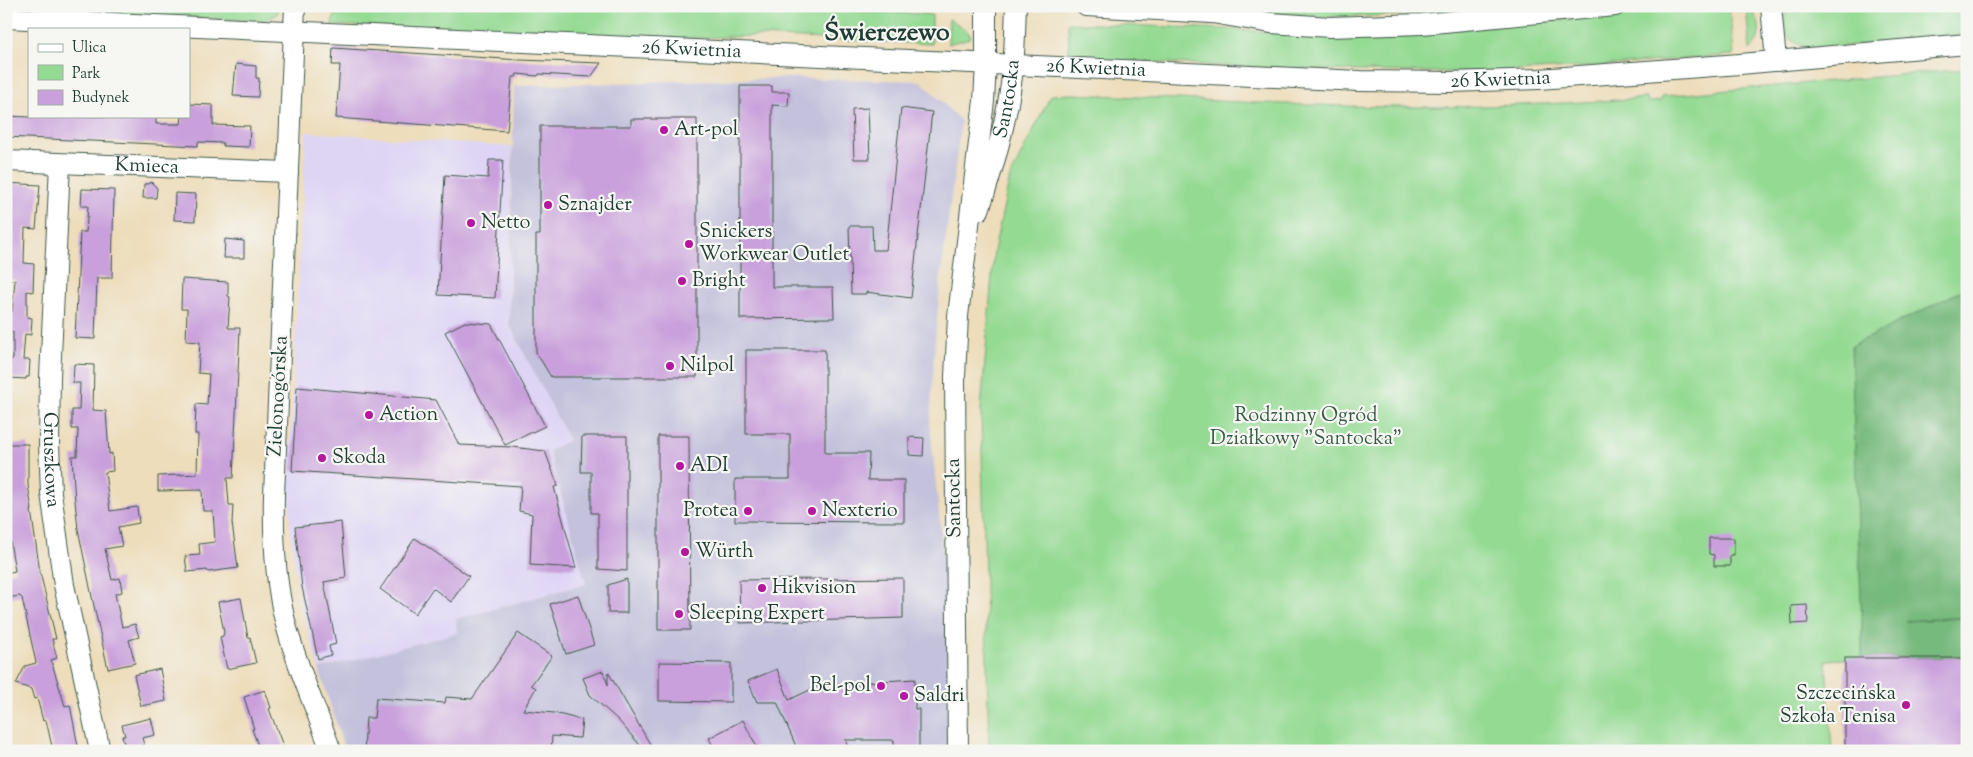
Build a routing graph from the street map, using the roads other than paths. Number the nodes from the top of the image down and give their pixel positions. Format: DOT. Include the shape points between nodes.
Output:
graph roads {
  1 [pos="295,6"];
  2 [pos="969,6"];
  3 [pos="986,6"];
  4 [pos="993,6"];
  5 [pos="1016,6"];
  6 [pos="1086,6"];
  7 [pos="1615,6"];
  8 [pos="1770,6"];
  9 [pos="6,18"];
  10 [pos="295,32"];
  11 [pos="1967,44"];
  12 [pos="1776,61"];
  13 [pos="986,64"];
  14 [pos="1013,65"];
  15 [pos="6,161"];
  16 [pos="60,164"];
  17 [pos="288,172"];
  18 [pos="968,245"];
  19 [pos="100,751"];
  20 [pos="331,751"];
  21 [pos="958,751"];
  1 -- 10 [label="street"];
  2 -- 3 [label="street"];
  3 -- 4 [label="street"];
  3 -- 13 [label="street, Santocka"];
  5 -- 14 [label="street, Santocka"];
  6 -- 7 [label="street" via="1212,13 1283,24 1365,27"];
  8 -- 12 [label="street"];
  9 -- 10 [label="street, 26 Kwietnia"];
  10 -- 13 [label="street, 26 Kwietnia"];
  10 -- 17 [label="street, Zielonogórska"];
  11 -- 12 [label="street, 26 Kwietnia"];
  12 -- 14 [label="street, 26 Kwietnia" via="1539,79 1451,82 1313,80"];
  13 -- 14 [label="street, 26 Kwietnia"];
  13 -- 18 [label="street, Santocka"];
  14 -- 18 [label="street, Santocka" via="997,155"];
  15 -- 16 [label="street, Kmieca"];
  16 -- 17 [label="street, Kmieca"];
  16 -- 19 [label="street, Gruszkowa" via="49,386 51,493 64,585"];
  17 -- 20 [label="street, Zielonogórska" via="274,496 275,553 290,638"];
  18 -- 21 [label="street, Santocka" via="958,316 954,384"];
}
